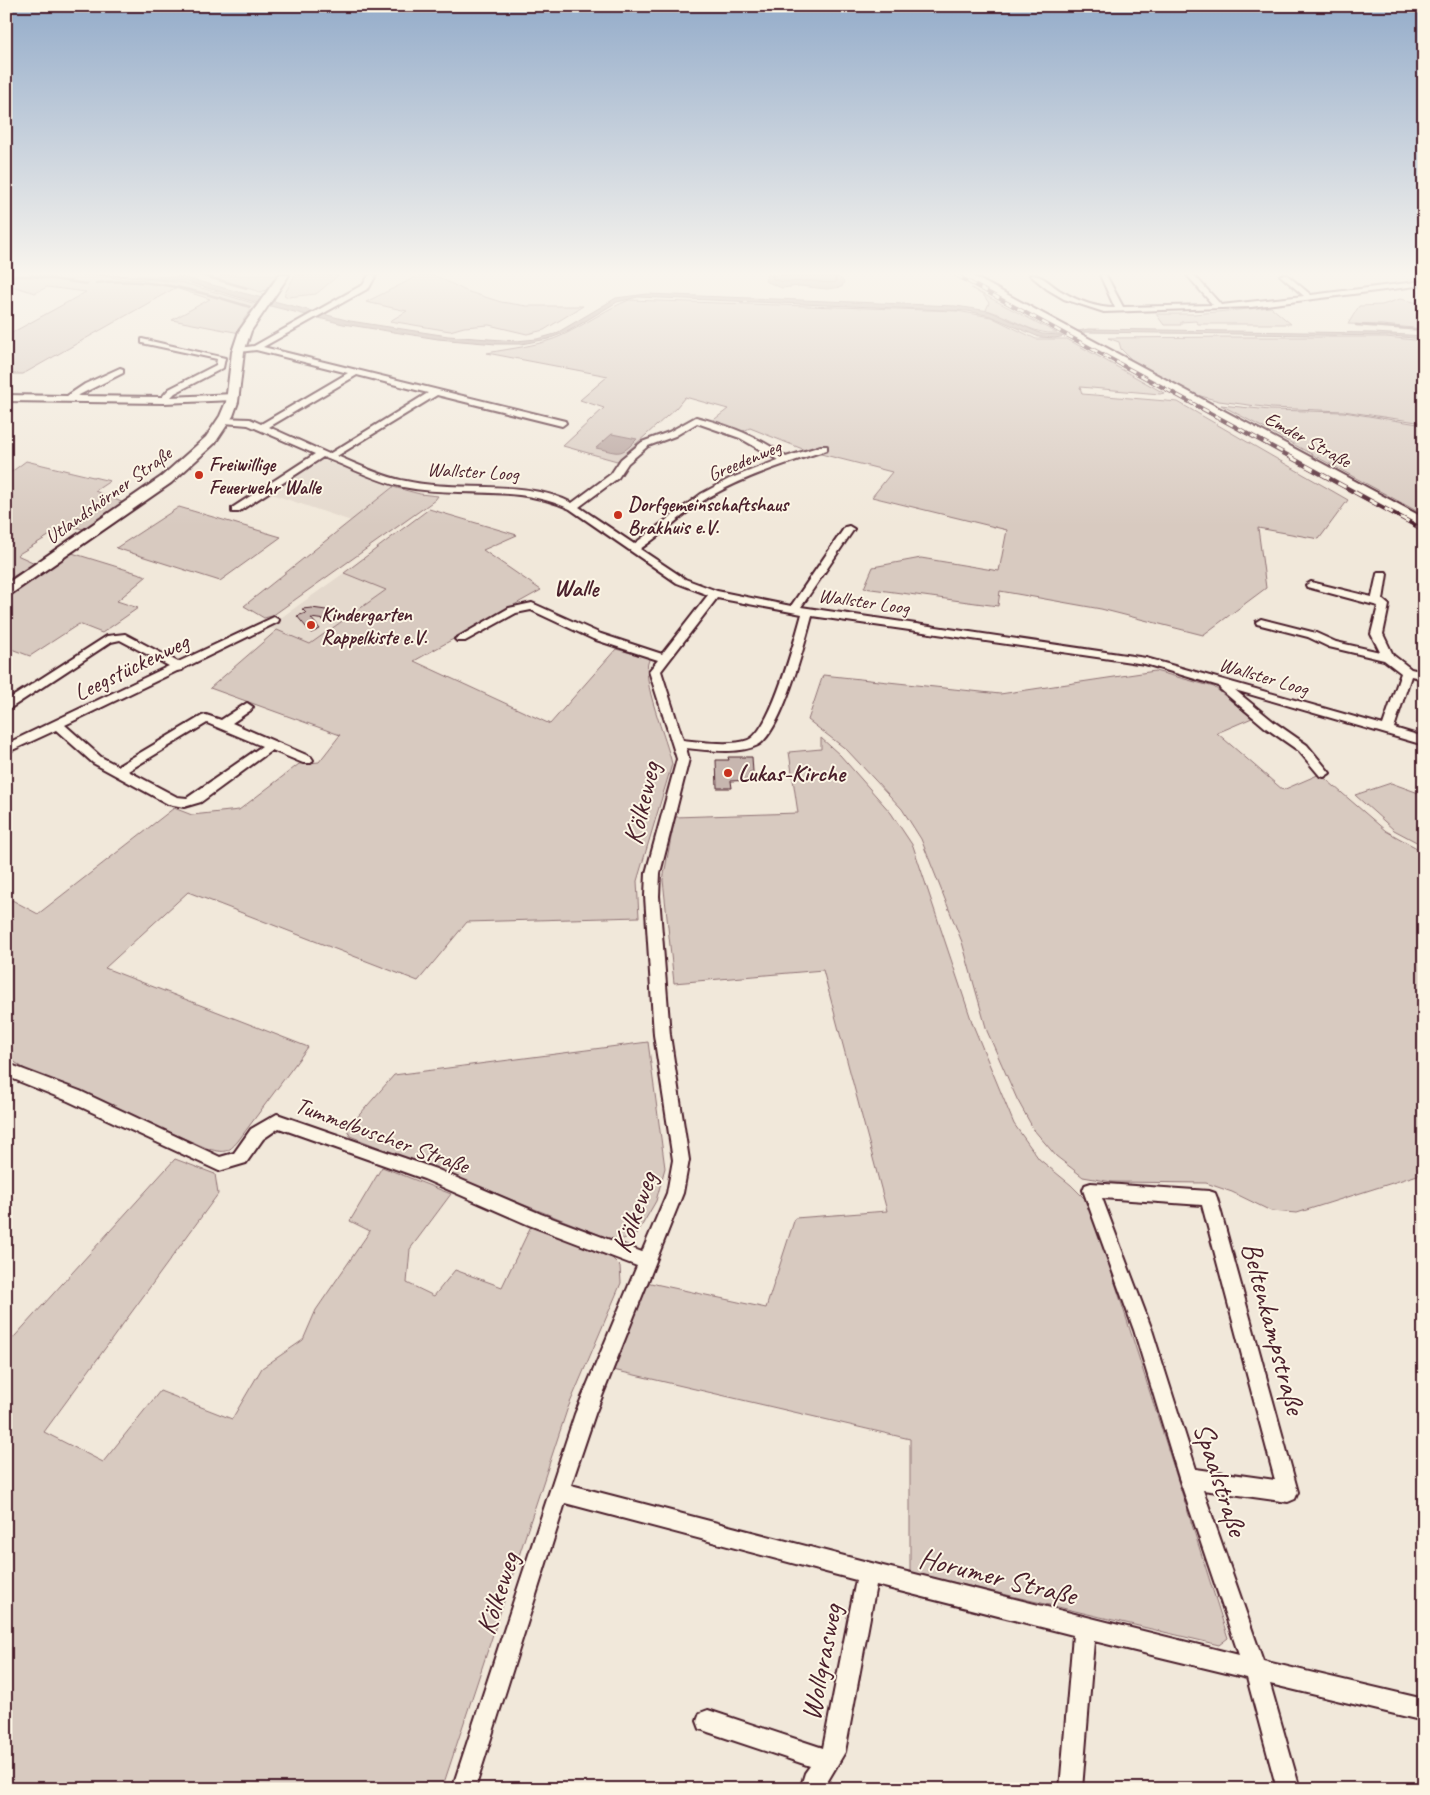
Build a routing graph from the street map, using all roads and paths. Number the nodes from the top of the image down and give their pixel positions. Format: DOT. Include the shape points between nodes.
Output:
graph roads {
  1 [pos="221,359"];
  2 [pos="238,359"];
  3 [pos="301,359"];
  4 [pos="1119,359"];
  5 [pos="120,371"];
  6 [pos="356,372"];
  7 [pos="435,392"];
  8 [pos="233,397"];
  9 [pos="6,398"];
  10 [pos="70,398"];
  11 [pos="164,400"];
  12 [pos="224,420"];
  13 [pos="562,422"];
  14 [pos="262,427"];
  15 [pos="824,448"];
  16 [pos="326,456"];
  17 [pos="785,461"];
  18 [pos="573,507"];
  19 [pos="235,510"];
  20 [pos="1424,524"];
  21 [pos="849,529"];
  22 [pos="633,549"];
  23 [pos="1382,574"];
  24 [pos="1311,585"];
  25 [pos="6,591"];
  26 [pos="714,594"];
  27 [pos="1377,601"];
  28 [pos="795,608"];
  29 [pos="808,612"];
  30 [pos="274,620"];
  31 [pos="1261,622"];
  32 [pos="461,639"];
  33 [pos="1388,657"];
  34 [pos="665,658"];
  35 [pos="178,668"];
  36 [pos="1406,672"];
  37 [pos="1424,676"];
  38 [pos="1219,683"];
  39 [pos="6,707"];
  40 [pos="247,707"];
  41 [pos="224,724"];
  42 [pos="58,726"];
  43 [pos="1387,730"];
  44 [pos="1424,741"];
  45 [pos="677,744"];
  46 [pos="271,745"];
  47 [pos="6,749"];
  48 [pos="307,760"];
  49 [pos="119,772"];
  50 [pos="1324,773"];
  51 [pos="6,1069"];
  52 [pos="1090,1190"];
  53 [pos="646,1261"];
  54 [pos="1189,1478"];
  55 [pos="559,1492"];
  56 [pos="868,1573"];
  57 [pos="1084,1627"];
  58 [pos="1255,1670"];
  59 [pos="1424,1710"];
  60 [pos="708,1721"];
  61 [pos="827,1760"];
  62 [pos="463,1789"];
  63 [pos="811,1789"];
  64 [pos="1070,1789"];
  65 [pos="1289,1789"];
  1 -- 11 [label="street" via="220,366 172,391"];
  2 -- 8 [label="street, Utlandshörner Straße"];
  3 -- 6 [label="street"];
  4 -- 20 [label="main road, Emder Straße"];
  5 -- 10 [label="street" via="84,387"];
  6 -- 7 [label="street"];
  6 -- 14 [label="street"];
  7 -- 13 [label="street"];
  7 -- 16 [label="street"];
  8 -- 11 [label="street"];
  8 -- 12 [label="street, Utlandshörner Straße"];
  9 -- 10 [label="street"];
  10 -- 11 [label="street"];
  12 -- 14 [label="street, Wallster Loog" via="250,422"];
  12 -- 25 [label="street, Utlandshörner Straße" via="211,441 189,462"];
  14 -- 16 [label="street, Wallster Loog"];
  15 -- 17 [label="street, Greedenweg"];
  16 -- 18 [label="street, Wallster Loog" via="416,487 526,492"];
  16 -- 19 [label="street"];
  17 -- 18 [label="street" via="770,449 742,436 696,420 645,444 624,461 615,476"];
  17 -- 22 [label="street, Greedenweg" via="758,470 705,496"];
  18 -- 22 [label="street, Wallster Loog"];
  21 -- 28 [label="street"];
  22 -- 26 [label="street, Wallster Loog" via="681,581"];
  23 -- 27 [label="street"];
  24 -- 27 [label="street"];
  26 -- 28 [label="street, Wallster Loog"];
  26 -- 34 [label="street, Kölkeweg"];
  27 -- 33 [label="street" via="1384,605 1377,634"];
  28 -- 29 [label="street, Wallster Loog"];
  29 -- 38 [label="street, Wallster Loog" via="1146,661"];
  29 -- 45 [label="street" via="791,672 765,734 754,742"];
  30 -- 35 [label="street, Leegstückenweg"];
  31 -- 33 [label="street" via="1312,635 1334,645"];
  32 -- 34 [label="street" via="513,610 532,606 561,623 615,645"];
  33 -- 36 [label="street"];
  34 -- 45 [label="street, Kölkeweg" via="655,671"];
  35 -- 39 [label="street" via="121,636 115,636"];
  35 -- 42 [label="street, Leegstückenweg"];
  36 -- 37 [label="street"];
  36 -- 43 [label="street"];
  38 -- 43 [label="street, Wallster Loog"];
  38 -- 50 [label="street" via="1303,748"];
  40 -- 41 [label="street"];
  41 -- 46 [label="street"];
  41 -- 49 [label="street" via="208,719 201,721"];
  42 -- 47 [label="street, Leegstückenweg"];
  42 -- 49 [label="street" via="97,760"];
  43 -- 44 [label="street, Wallster Loog"];
  45 -- 53 [label="street, Kölkeweg" via="682,759 653,873 652,896 662,1035 680,1160 675,1193"];
  46 -- 48 [label="street"];
  46 -- 49 [label="street" via="192,801 173,801"];
  51 -- 53 [label="street, Tummelbuscher Straße" via="74,1096 219,1164 234,1162 244,1156 258,1134 277,1122 430,1174 535,1220"];
  52 -- 54 [label="street, Spaalstraße" via="1143,1330"];
  52 -- 54 [label="street, Beltenkampstraße" via="1210,1198 1288,1492"];
  53 -- 55 [label="street, Kölkeweg" via="585,1414"];
  54 -- 58 [label="street, Spaalstraße"];
  55 -- 56 [label="street, Horumer Straße"];
  55 -- 62 [label="street, Kölkeweg"];
  56 -- 57 [label="street, Horumer Straße"];
  56 -- 61 [label="street, Wollgrasweg" via="834,1752"];
  57 -- 58 [label="street, Horumer Straße"];
  57 -- 64 [label="street"];
  58 -- 59 [label="street, Horumer Straße"];
  58 -- 65 [label="street, Spaalstraße"];
  60 -- 61 [label="street, Wollgrasweg"];
  61 -- 63 [label="street, Wollgrasweg"];
}
